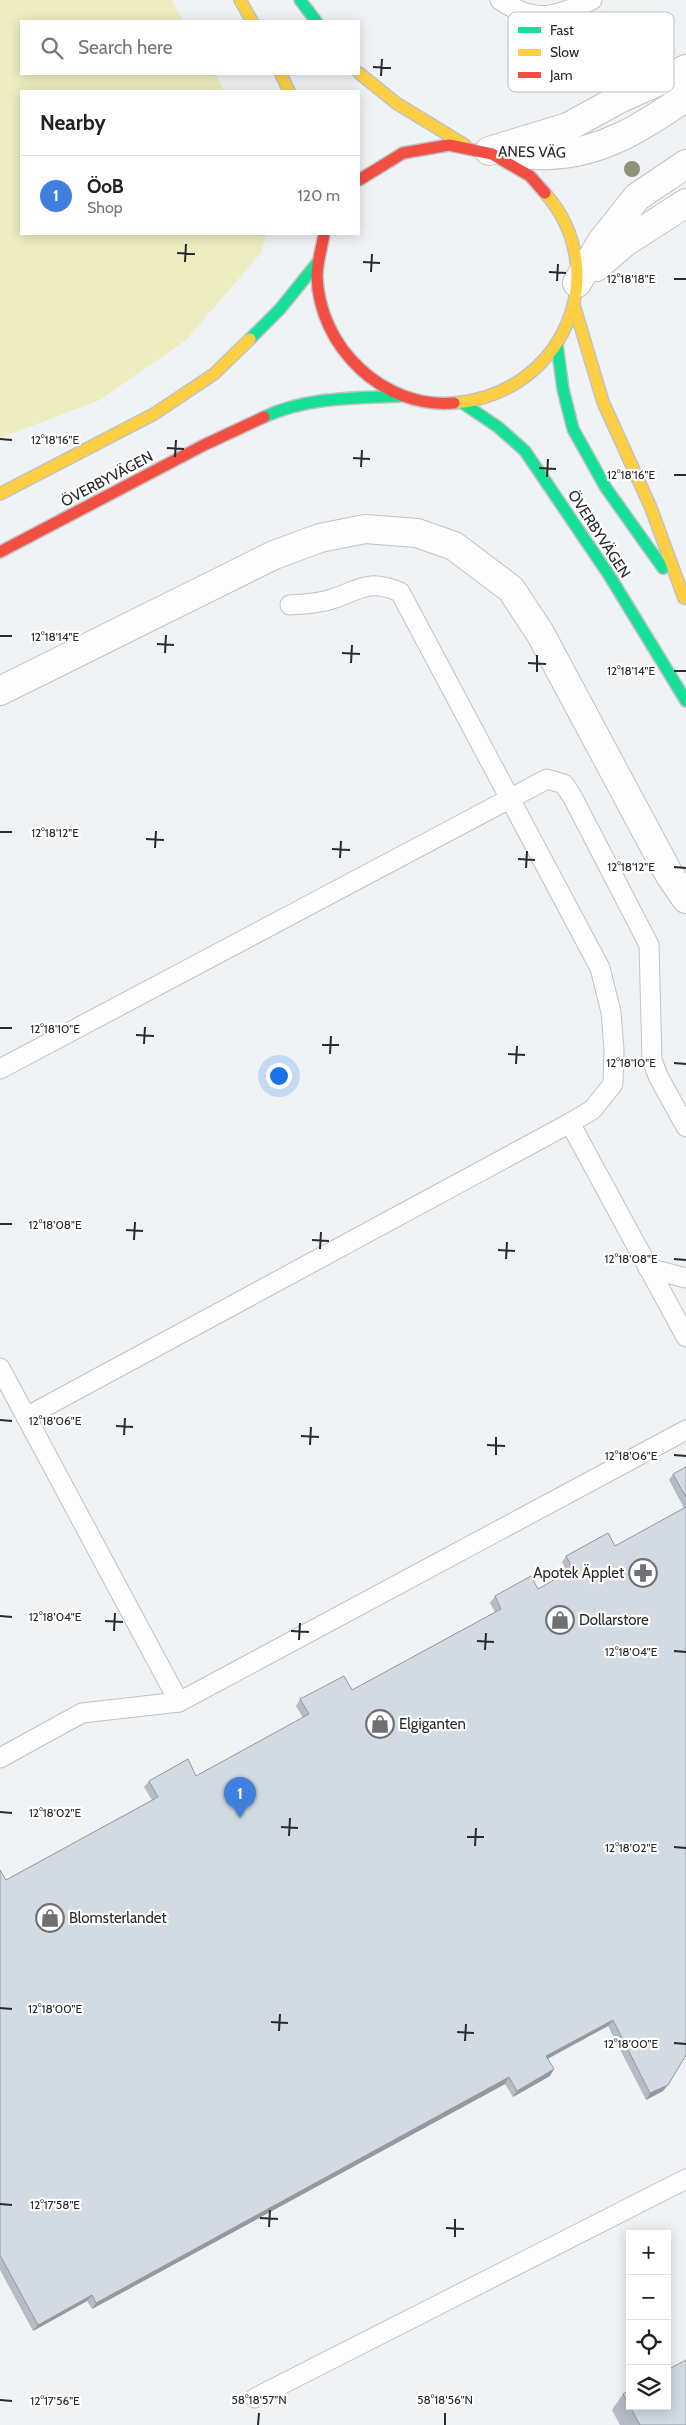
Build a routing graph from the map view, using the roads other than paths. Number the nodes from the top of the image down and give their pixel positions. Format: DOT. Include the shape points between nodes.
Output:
graph roads {
  1 [pos="240,0"];
  2 [pos="300,0"];
  3 [pos="500,0"];
  4 [pos="592,0"];
  5 [pos="521,12"];
  6 [pos="561,12"];
  7 [pos="251,20"];
  8 [pos="315,20"];
  9 [pos="686,68"];
  10 [pos="360,74"];
  11 [pos="674,74"];
  12 [pos="281,75"];
  13 [pos="289,90"];
  14 [pos="634,92"];
  15 [pos="686,97"];
  16 [pos="478,149"];
  17 [pos="686,164"];
  18 [pos="360,179"];
  19 [pos="686,202"];
  20 [pos="324,235"];
  21 [pos="318,262"];
  22 [pos="576,294"];
  23 [pos="557,345"];
  24 [pos="401,396"];
  25 [pos="464,404"];
  26 [pos="0,494"];
  27 [pos="0,552"];
  28 [pos="685,599"];
  29 [pos="290,605"];
  30 [pos="0,691"];
  31 [pos="686,701"];
  32 [pos="508,798"];
  33 [pos="686,899"];
  34 [pos="0,1069"];
  35 [pos="570,1123"];
  36 [pos="686,1127"];
  37 [pos="648,1268"];
  38 [pos="686,1278"];
  39 [pos="686,1337"];
  40 [pos="0,1368"];
  41 [pos="26,1416"];
  42 [pos="686,1430"];
  43 [pos="179,1702"];
  44 [pos="0,1758"];
  45 [pos="686,2179"];
  46 [pos="255,2398"];
  1 -- 7 [label="main road"];
  2 -- 8 [label="main road"];
  3 -- 5 [label="lane"];
  4 -- 6 [label="lane"];
  9 -- 11 [label="street, ANES VÄG"];
  10 -- 16 [label="main road, ÖVERBYVÄGEN" via="420,119"];
  12 -- 13 [label="main road"];
  14 -- 16 [label="street, ANES VÄG" via="568,127"];
  15 -- 16 [label="street, ANES VÄG" via="638,129 586,151 550,155"];
  16 -- 18 [label="main road, ÖVERBYVÄGEN" via="426,146 406,151 387,159"];
  16 -- 22 [label="main road, ÖVERBYVÄGEN" via="507,159 537,180 560,210 574,245"];
  17 -- 22 [label="street" via="637,197 602,241"];
  19 -- 22 [label="street" via="624,243"];
  20 -- 21 [label="main road, ÖVERBYVÄGEN"];
  21 -- 24 [label="main road, ÖVERBYVÄGEN" via="322,310 331,333 360,371 379,386"];
  21 -- 26 [label="main road, ÖVERBYVÄGEN" via="280,309 214,374 154,414"];
  22 -- 23 [label="main road, ÖVERBYVÄGEN"];
  22 -- 28 [label="main road, ÖVERBYVÄGEN" via="603,402 651,508"];
  23 -- 25 [label="main road, ÖVERBYVÄGEN" via="543,363 520,382 487,399"];
  23 -- 28 [label="main road, ÖVERBYVÄGEN" via="573,429 606,488"];
  24 -- 25 [label="main road, ÖVERBYVÄGEN" via="432,404"];
  24 -- 27 [label="main road, ÖVERBYVÄGEN" via="321,400 279,410 204,445"];
  25 -- 31 [label="main road, ÖVERBYVÄGEN" via="498,426 525,451 540,471 609,575"];
  29 -- 32 [label="lane" via="332,599 362,586 382,585 400,592"];
  30 -- 33 [label="street" via="274,555 320,538 365,529 418,533 454,546 511,589 540,634 669,874"];
  32 -- 34 [label="lane"];
  32 -- 35 [label="lane" via="600,968 611,1012 613,1084 592,1110"];
  32 -- 36 [label="lane" via="547,779 564,784 573,798 649,945 652,1060"];
  35 -- 37 [label="lane"];
  35 -- 41 [label="lane"];
  37 -- 38 [label="lane"];
  37 -- 39 [label="lane"];
  40 -- 41 [label="lane"];
  41 -- 43 [label="lane"];
  42 -- 43 [label="lane"];
  43 -- 44 [label="lane" via="82,1713"];
  45 -- 46 [label="lane"];
}
